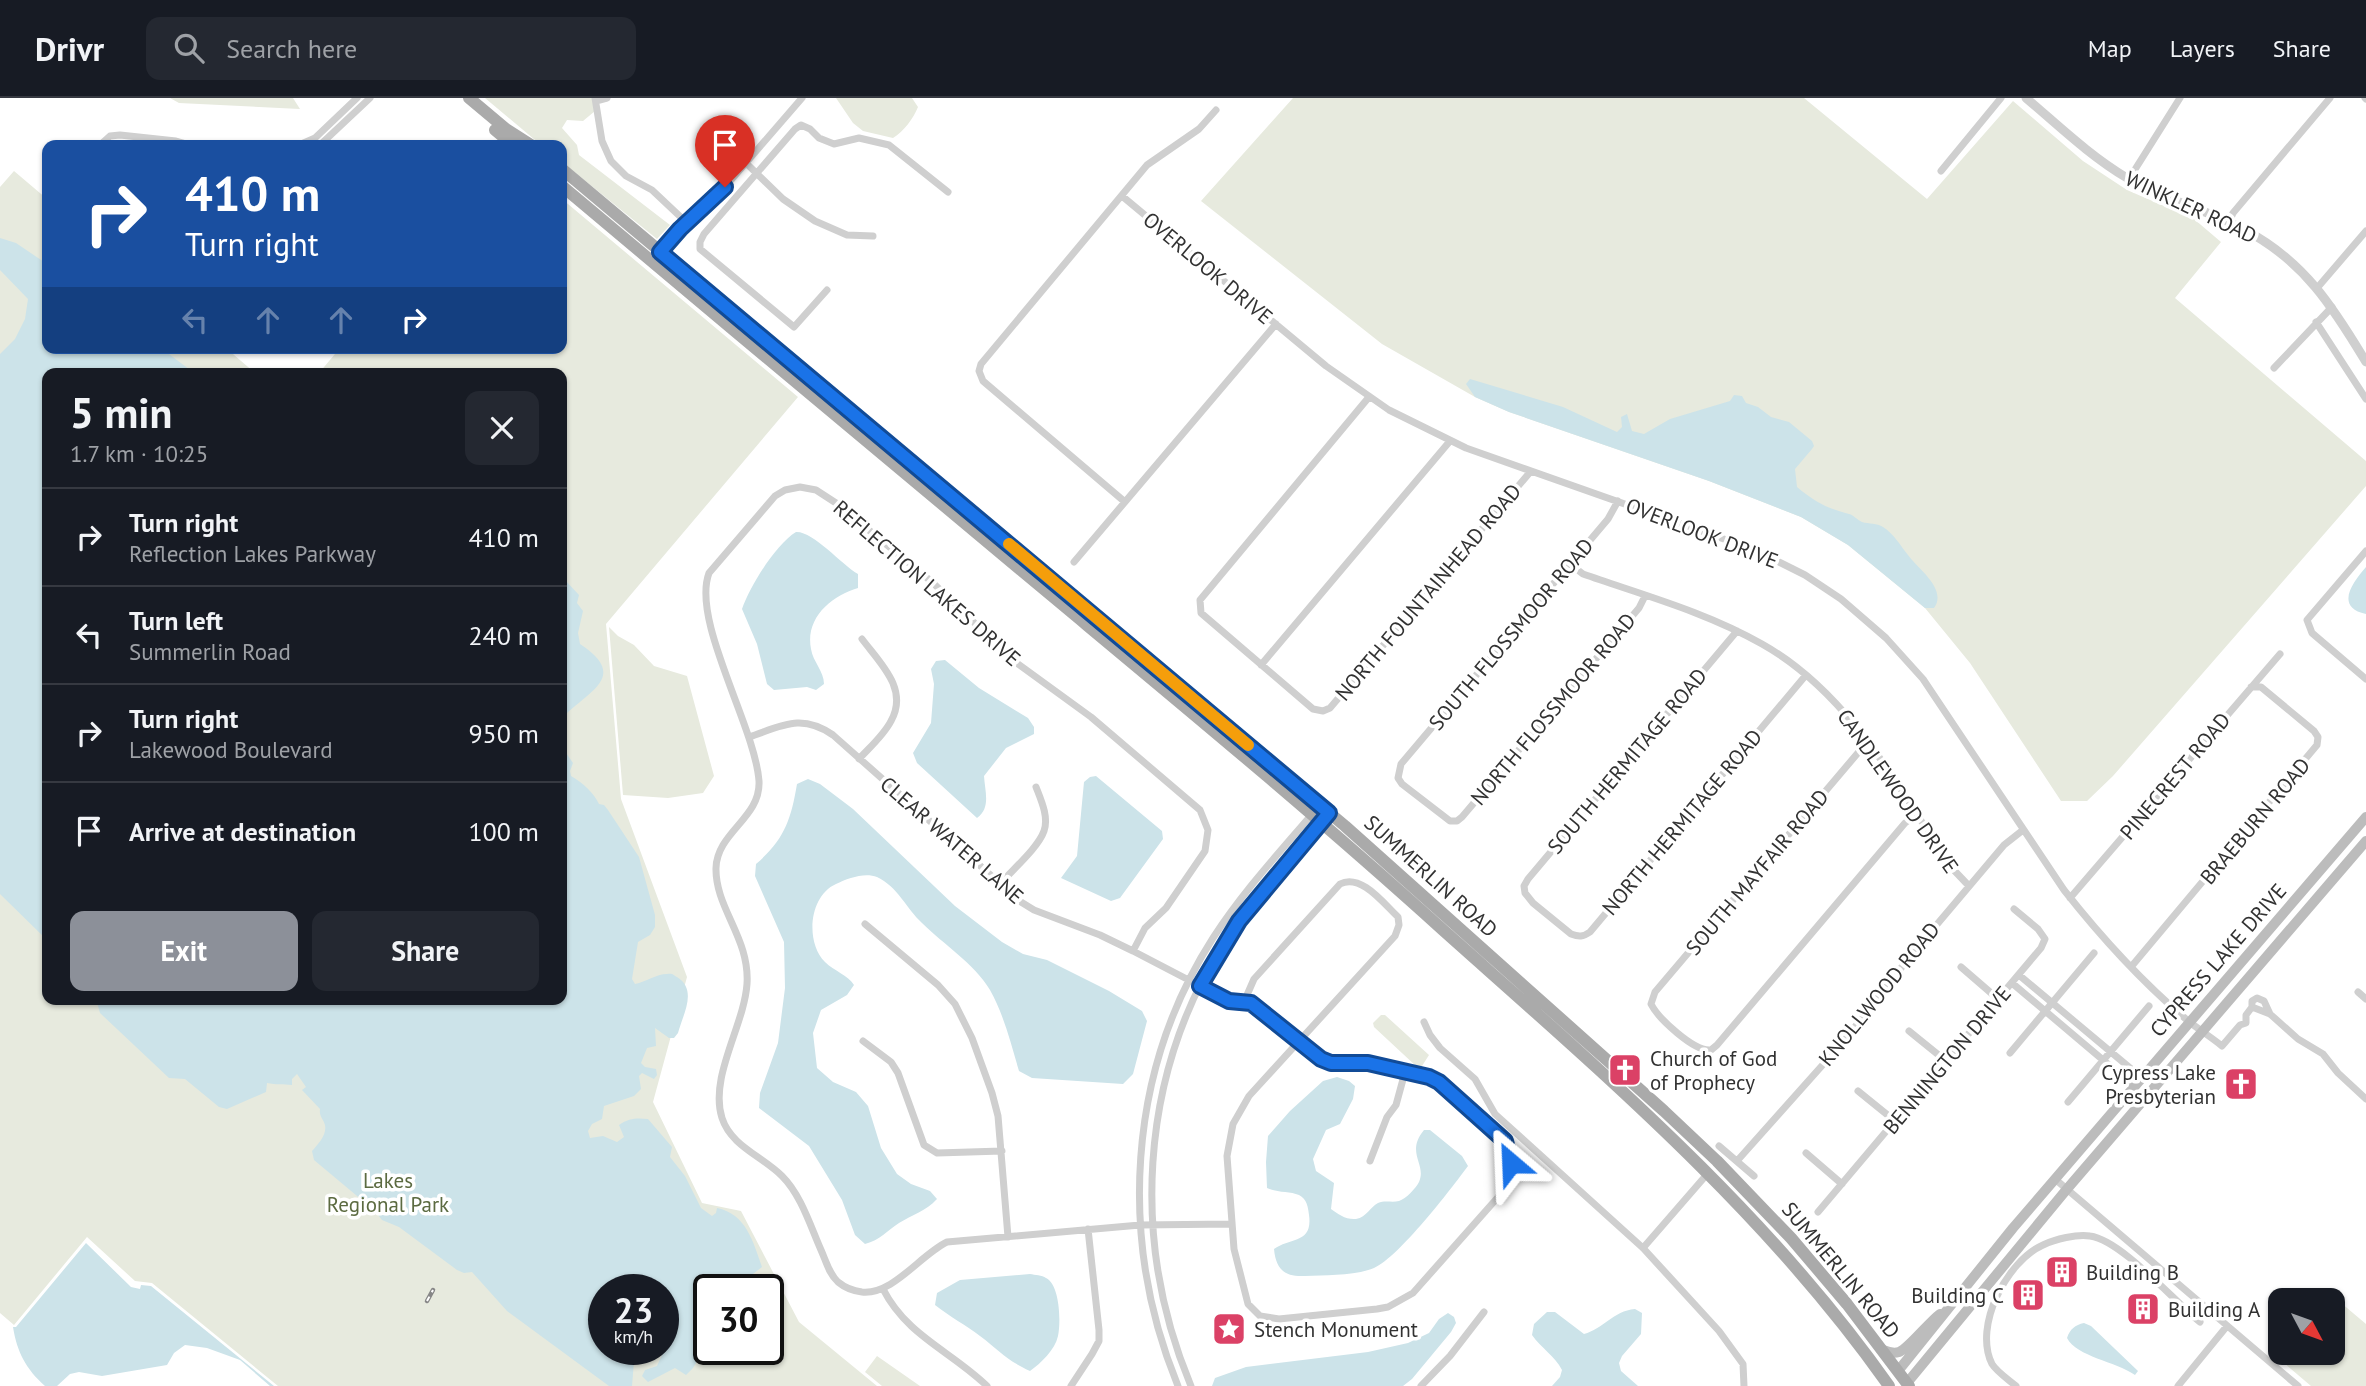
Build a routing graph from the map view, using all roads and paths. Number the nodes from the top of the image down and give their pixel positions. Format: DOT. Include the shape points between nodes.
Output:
graph roads {
  1 [pos="357,98"];
  2 [pos="370,98"];
  3 [pos="457,98"];
  4 [pos="469,98"];
  5 [pos="477,98"];
  6 [pos="607,98"];
  7 [pos="802,98"];
  8 [pos="2001,98"];
  9 [pos="2026,98"];
  10 [pos="2180,98"];
  11 [pos="2330,98"];
  12 [pos="595,100"];
  13 [pos="1216,110"];
  14 [pos="106,140"];
  15 [pos="168,140"];
  16 [pos="312,140"];
  17 [pos="325,140"];
  18 [pos="507,140"];
  19 [pos="524,140"];
  20 [pos="526,140"];
  21 [pos="746,163"];
  22 [pos="1941,171"];
  23 [pos="757,172"];
  24 [pos="567,174"];
  25 [pos="2129,179"];
  26 [pos="567,190"];
  27 [pos="948,192"];
  28 [pos="1122,196"];
  29 [pos="2228,222"];
  30 [pos="687,223"];
  31 [pos="2366,231"];
  32 [pos="873,236"];
  33 [pos="656,257"];
  34 [pos="2318,287"];
  35 [pos="827,290"];
  36 [pos="2332,307"];
  37 [pos="2316,322"];
  38 [pos="1276,324"];
  39 [pos="2366,362"];
  40 [pos="2274,368"];
  41 [pos="1369,397"];
  42 [pos="2366,399"];
  43 [pos="1450,440"];
  44 [pos="1531,471"];
  45 [pos="1618,500"];
  46 [pos="1125,502"];
  47 [pos="2366,551"];
  48 [pos="1074,562"];
  49 [pos="1570,564"];
  50 [pos="1645,596"];
  51 [pos="1737,631"];
  52 [pos="862,639"];
  53 [pos="2280,654"];
  54 [pos="1261,665"];
  55 [pos="1806,675"];
  56 [pos="2366,679"];
  57 [pos="2251,687"];
  58 [pos="748,737"];
  59 [pos="1868,741"];
  60 [pos="859,760"];
  61 [pos="1036,787"];
  62 [pos="1424,802"];
  63 [pos="1321,813"];
  64 [pos="1916,815"];
  65 [pos="2366,817"];
  66 [pos="2023,830"];
  67 [pos="2366,841"];
  68 [pos="1000,884"];
  69 [pos="1969,886"];
  70 [pos="2070,898"];
  71 [pos="2295,900"];
  72 [pos="2014,909"];
  73 [pos="2307,910"];
  74 [pos="1550,917"];
  75 [pos="865,924"];
  76 [pos="1133,951"];
  77 [pos="2094,953"];
  78 [pos="1961,967"];
  79 [pos="2131,967"];
  80 [pos="2019,975"];
  81 [pos="1189,979"];
  82 [pos="2012,983"];
  83 [pos="1200,986"];
  84 [pos="2358,992"];
  85 [pos="1998,999"];
  86 [pos="2366,999"];
  87 [pos="1251,1003"];
  88 [pos="2052,1003"];
  89 [pos="2149,1006"];
  90 [pos="2045,1011"];
  91 [pos="1424,1022"];
  92 [pos="2190,1023"];
  93 [pos="2203,1030"];
  94 [pos="1909,1031"];
  95 [pos="863,1041"];
  96 [pos="1299,1043"];
  97 [pos="2110,1052"];
  98 [pos="2010,1053"];
  99 [pos="2103,1060"];
  100 [pos="1946,1061"];
  101 [pos="1405,1072"];
  102 [pos="2138,1082"];
  103 [pos="1858,1091"];
  104 [pos="2366,1099"];
  105 [pos="2068,1102"];
  106 [pos="1895,1121"];
  107 [pos="1719,1146"];
  108 [pos="1002,1151"];
  109 [pos="1806,1153"];
  110 [pos="1370,1161"];
  111 [pos="1737,1161"];
  112 [pos="1709,1172"];
  113 [pos="1754,1175"];
  114 [pos="2055,1179"];
  115 [pos="1842,1184"];
  116 [pos="2067,1189"];
  117 [pos="1818,1212"];
  118 [pos="1152,1224"];
  119 [pos="1231,1224"];
  120 [pos="1139,1225"];
  121 [pos="1088,1229"];
  122 [pos="1008,1237"];
  123 [pos="1643,1248"];
  124 [pos="2162,1270"];
  125 [pos="2153,1280"];
  126 [pos="883,1289"];
  127 [pos="1977,1297"];
  128 [pos="1953,1304"];
  129 [pos="1992,1306"];
  130 [pos="1484,1312"];
  131 [pos="2200,1321"];
  132 [pos="2227,1326"];
  133 [pos="1883,1350"];
  134 [pos="1898,1371"];
  135 [pos="1886,1385"];
  136 [pos="1907,1385"];
  137 [pos="987,1386"];
  138 [pos="1071,1386"];
  139 [pos="1178,1386"];
  140 [pos="1191,1386"];
  141 [pos="1422,1386"];
  142 [pos="1744,1386"];
  143 [pos="2016,1386"];
  144 [pos="2178,1386"];
  145 [pos="2298,1386"];
  1 -- 16 [label="street"];
  2 -- 17 [label="street"];
  3 -- 18 [label="main road"];
  4 -- 19 [label="main road"];
  5 -- 20 [label="main road"];
  6 -- 12 [label="street"];
  7 -- 21 [label="street"];
  8 -- 22 [label="street"];
  9 -- 25 [label="street, WINKLER ROAD"];
  10 -- 25 [label="street"];
  11 -- 29 [label="street"];
  12 -- 30 [label="street" via="602,141 611,161"];
  13 -- 28 [label="street" via="1199,129 1147,165"];
  14 -- 15 [label="street" via="120,135"];
  21 -- 23 [label="street"];
  21 -- 30 [label="street"];
  23 -- 27 [label="street" via="801,125 834,144 859,138 889,145"];
  23 -- 32 [label="street" via="783,199 832,230"];
  23 -- 35 [label="street" via="705,234 701,250 794,327"];
  24 -- 33 [label="main road, SUMMERLIN ROAD"];
  25 -- 29 [label="street, WINKLER ROAD"];
  26 -- 33 [label="main road, SUMMERLIN ROAD"];
  28 -- 38 [label="street, OVERLOOK DRIVE"];
  28 -- 46 [label="street" via="1017,318 979,371 983,381"];
  29 -- 34 [label="street, WINKLER ROAD" via="2276,249"];
  30 -- 33 [label="street"];
  31 -- 34 [label="street"];
  33 -- 63 [label="main road, SUMMERLIN ROAD"];
  34 -- 36 [label="street, WINKLER ROAD"];
  36 -- 37 [label="street"];
  36 -- 39 [label="street, WINKLER ROAD"];
  37 -- 40 [label="street"];
  37 -- 42 [label="street"];
  38 -- 41 [label="street, OVERLOOK DRIVE"];
  38 -- 46 [label="street"];
  41 -- 43 [label="street, OVERLOOK DRIVE"];
  41 -- 54 [label="street" via="1203,594 1200,613"];
  43 -- 44 [label="street, OVERLOOK DRIVE"];
  43 -- 54 [label="street"];
  44 -- 45 [label="street, OVERLOOK DRIVE"];
  44 -- 54 [label="street, NORTH FOUNTAINHEAD ROAD" via="1330,708 1313,709"];
  45 -- 49 [label="street, SOUTH FLOSSMOOR ROAD"];
  45 -- 66 [label="street, OVERLOOK DRIVE" via="1755,550 1805,575 1858,613 1923,679"];
  46 -- 48 [label="street"];
  47 -- 56 [label="street" via="2307,620 2312,632"];
  49 -- 50 [label="street, CANDLEWOOD DRIVE" via="1583,574"];
  49 -- 62 [label="street, SOUTH FLOSSMOOR ROAD" via="1400,765 1398,778"];
  50 -- 51 [label="street, CANDLEWOOD DRIVE"];
  50 -- 62 [label="street, NORTH FLOSSMOOR ROAD" via="1462,817 1450,821"];
  51 -- 55 [label="street, CANDLEWOOD DRIVE"];
  51 -- 74 [label="street, SOUTH HERMITAGE ROAD" via="1528,879 1526,895"];
  52 -- 60 [label="street" via="895,685 897,702 891,722"];
  53 -- 57 [label="street, PINECREST ROAD"];
  55 -- 59 [label="street, CANDLEWOOD DRIVE"];
  55 -- 74 [label="street, NORTH HERMITAGE ROAD" via="1590,932 1578,936"];
  57 -- 70 [label="street, PINECREST ROAD"];
  57 -- 79 [label="street, BRAEBURN ROAD" via="2261,687 2315,731 2317,745"];
  58 -- 60 [label="street, CLEAR WATER LANE" via="806,722 833,735"];
  58 -- 76 [label="street, REFLECTION LAKES DRIVE" via="721,659 704,586 709,573 775,496 800,487 816,490 894,549 1014,661 1091,718 1203,814 1208,835 1205,851 1166,908 1145,928"];
  58 -- 126 [label="street, REFLECTION LAKES DRIVE" via="759,790 748,814 725,841 716,867 720,895 743,945 747,984 719,1094 722,1116 736,1141 789,1183 838,1282 851,1290"];
  59 -- 64 [label="street, CANDLEWOOD DRIVE"];
  59 -- 64 [label="street, SOUTH MAYFAIR ROAD" via="1656,992 1651,1004 1655,1013 1698,1048 1710,1050 1905,822"];
  60 -- 68 [label="street, CLEAR WATER LANE"];
  61 -- 68 [label="street" via="1044,831"];
  63 -- 81 [label="street" via="1229,914"];
  63 -- 83 [label="street" via="1239,921"];
  63 -- 112 [label="main road, SUMMERLIN ROAD"];
  63 -- 133 [label="main road, SUMMERLIN ROAD" via="1406,879 1717,1161 1799,1247"];
  64 -- 69 [label="street, CANDLEWOOD DRIVE" via="1954,873"];
  65 -- 71 [label="main road, CYPRESS LAKE DRIVE"];
  66 -- 69 [label="street, KNOLLWOOD ROAD" via="2008,840"];
  66 -- 70 [label="street, OVERLOOK DRIVE"];
  67 -- 73 [label="main road, CYPRESS LAKE DRIVE"];
  68 -- 76 [label="street, CLEAR WATER LANE" via="1034,910"];
  69 -- 111 [label="street, KNOLLWOOD ROAD" via="1844,1041"];
  70 -- 79 [label="street, OVERLOOK DRIVE"];
  71 -- 73 [label="street"];
  71 -- 92 [label="main road, CYPRESS LAKE DRIVE"];
  72 -- 80 [label="street, BENNINGTON DRIVE" via="2045,939"];
  73 -- 93 [label="main road, CYPRESS LAKE DRIVE"];
  75 -- 108 [label="street" via="955,1004 992,1093"];
  76 -- 81 [label="street, CLEAR WATER LANE"];
  77 -- 88 [label="street"];
  78 -- 85 [label="street"];
  79 -- 92 [label="street, OVERLOOK DRIVE"];
  80 -- 82 [label="street, BENNINGTON DRIVE"];
  80 -- 88 [label="street"];
  81 -- 83 [label="street, CLEAR WATER LANE"];
  81 -- 120 [label="street" via="1166,1034 1147,1103"];
  82 -- 85 [label="street, BENNINGTON DRIVE"];
  82 -- 90 [label="street"];
  83 -- 87 [label="street, CLEAR WATER LANE" via="1229,1001"];
  83 -- 118 [label="street" via="1161,1096 1152,1165"];
  84 -- 86 [label="street"];
  85 -- 100 [label="street, BENNINGTON DRIVE"];
  87 -- 96 [label="street"];
  87 -- 96 [label="street" via="1247,995 1254,979 1340,884 1352,880 1368,890 1398,918 1398,931"];
  88 -- 90 [label="street"];
  88 -- 97 [label="street"];
  89 -- 97 [label="street"];
  90 -- 98 [label="street"];
  90 -- 99 [label="street"];
  91 -- 123 [label="street" via="1433,1040 1475,1079 1495,1114"];
  92 -- 93 [label="street, OVERLOOK DRIVE"];
  92 -- 102 [label="main road, CYPRESS LAKE DRIVE"];
  93 -- 104 [label="street, OVERLOOK DRIVE" via="2222,1046 2246,1023 2252,1007 2270,1014 2323,1055"];
  93 -- 116 [label="main road, CYPRESS LAKE DRIVE"];
  94 -- 100 [label="street"];
  95 -- 108 [label="street" via="898,1073 924,1144 937,1153"];
  96 -- 101 [label="street" via="1331,1063 1368,1063"];
  96 -- 119 [label="street" via="1249,1096 1233,1124 1227,1156"];
  97 -- 99 [label="street"];
  97 -- 102 [label="street"];
  99 -- 102 [label="street"];
  99 -- 105 [label="street"];
  100 -- 106 [label="street, BENNINGTON DRIVE"];
  101 -- 110 [label="street" via="1396,1105"];
  101 -- 119 [label="street" via="1429,1077 1448,1088 1505,1141 1512,1173 1499,1196 1413,1293 1377,1309 1279,1319 1260,1316 1248,1304"];
  102 -- 114 [label="main road, CYPRESS LAKE DRIVE"];
  103 -- 106 [label="street"];
  106 -- 115 [label="street, BENNINGTON DRIVE"];
  107 -- 111 [label="street"];
  108 -- 122 [label="street"];
  109 -- 115 [label="street"];
  111 -- 113 [label="street"];
  112 -- 123 [label="street"];
  112 -- 135 [label="main road, SUMMERLIN ROAD" via="1843,1325"];
  114 -- 116 [label="street"];
  114 -- 128 [label="main road, CYPRESS LAKE DRIVE"];
  115 -- 117 [label="street, BENNINGTON DRIVE"];
  116 -- 124 [label="street"];
  116 -- 127 [label="main road, CYPRESS LAKE DRIVE"];
  118 -- 119 [label="street"];
  118 -- 120 [label="street"];
  118 -- 140 [label="street" via="1163,1302"];
  120 -- 121 [label="street"];
  120 -- 139 [label="street" via="1151,1305"];
  121 -- 122 [label="street"];
  121 -- 138 [label="street" via="1099,1341"];
  122 -- 126 [label="street" via="947,1242"];
  123 -- 142 [label="street" via="1739,1355"];
  124 -- 125 [label="street"];
  124 -- 132 [label="street"];
  125 -- 129 [label="street" via="2110,1243 2090,1236 2060,1240 2043,1244 2022,1261"];
  125 -- 131 [label="street"];
  126 -- 137 [label="street" via="908,1324"];
  127 -- 129 [label="street"];
  127 -- 136 [label="main road, CYPRESS LAKE DRIVE"];
  128 -- 133 [label="main road" via="1902,1351"];
  128 -- 134 [label="main road, CYPRESS LAKE DRIVE"];
  129 -- 143 [label="street" via="1985,1338 1993,1365"];
  130 -- 141 [label="street"];
  132 -- 144 [label="street"];
  132 -- 145 [label="street"];
  133 -- 134 [label="main road, SUMMERLIN ROAD"];
  134 -- 135 [label="main road, CYPRESS LAKE DRIVE"];
  134 -- 136 [label="main road, SUMMERLIN ROAD"];
}
